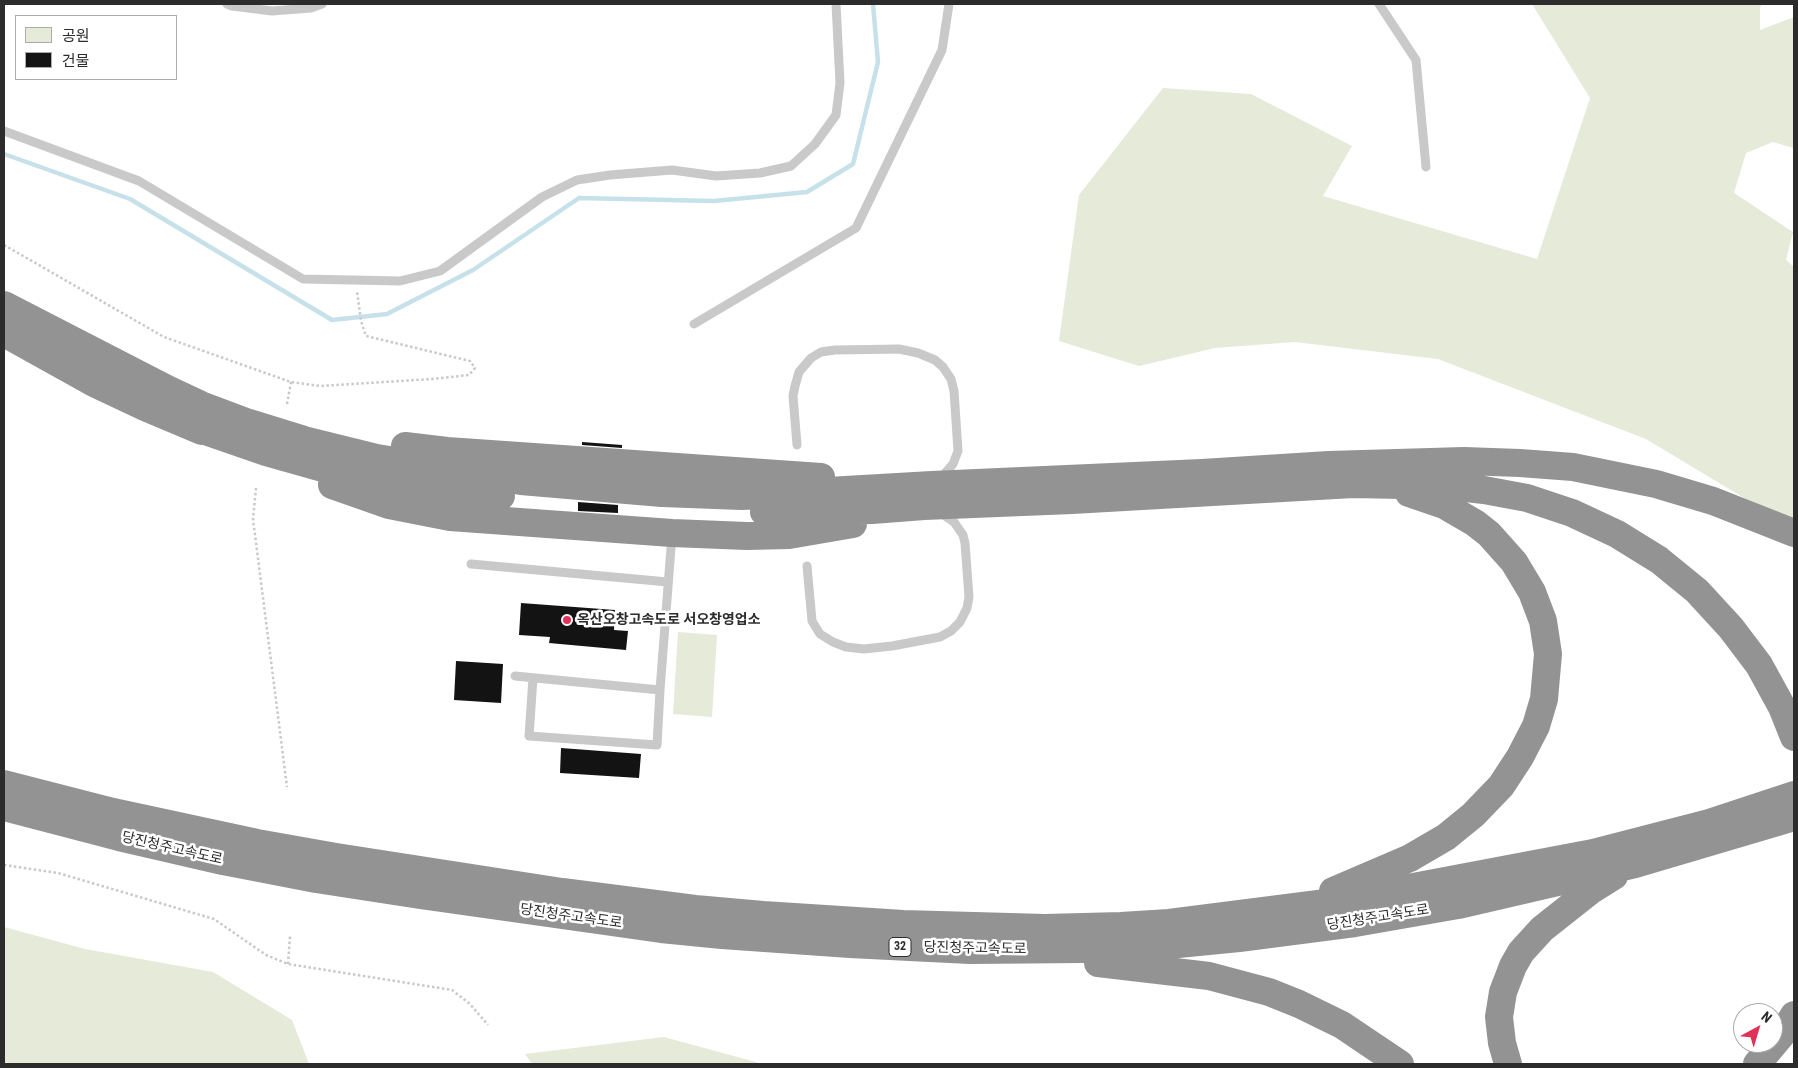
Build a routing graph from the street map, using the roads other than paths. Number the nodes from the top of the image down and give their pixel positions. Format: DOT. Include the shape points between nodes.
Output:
graph roads {
  1 [pos="228,4"];
  2 [pos="322,4"];
  3 [pos="836,4"];
  4 [pos="950,4"];
  5 [pos="1379,4"];
  6 [pos="4,131"];
  7 [pos="1426,167"];
  8 [pos="4,290"];
  9 [pos="4,305"];
  10 [pos="694,324"];
  11 [pos="4,333"];
  12 [pos="4,347"];
  13 [pos="95,351"];
  14 [pos="94,383"];
  15 [pos="185,424"];
  16 [pos="797,445"];
  17 [pos="1416,462"];
  18 [pos="1353,484"];
  19 [pos="928,495"];
  20 [pos="672,533"];
  21 [pos="1794,533"];
  22 [pos="472,564"];
  23 [pos="806,566"];
  24 [pos="668,582"];
  25 [pos="515,676"];
  26 [pos="533,678"];
  27 [pos="660,690"];
  28 [pos="1793,722"];
  29 [pos="4,784"];
  30 [pos="1794,796"];
  31 [pos="4,807"];
  32 [pos="1794,818"];
  33 [pos="1646,860"];
  34 [pos="1279,910"];
  35 [pos="970,950"];
  36 [pos="1794,1015"];
  37 [pos="1794,1040"];
  38 [pos="1400,1064"];
  39 [pos="1508,1064"];
  40 [pos="1757,1064"];
  41 [pos="1774,1064"];
  1 -- 2 [label="lane" via="272,11"];
  3 -- 6 [label="lane" via="840,83 836,115 815,144 791,166 734,175 672,170 577,180 542,197 440,271 400,281 303,280 139,182"];
  4 -- 10 [label="lane" via="942,50 856,228"];
  5 -- 7 [label="lane" via="1416,60"];
  8 -- 13 [label="highway"];
  9 -- 13 [label="highway"];
  11 -- 14 [label="highway"];
  12 -- 14 [label="highway"];
  13 -- 19 [label="highway" via="232,418 342,450 409,464 521,481 662,492 742,496"];
  14 -- 15 [label="highway"];
  15 -- 19 [label="highway" via="344,474 485,495 744,511 872,510"];
  15 -- 20 [label="highway" via="336,487 397,507 450,517"];
  16 -- 19 [label="lane" via="795,386 799,372 811,358 821,352 835,350 892,349 918,353 935,360 951,379 958,447 946,473"];
  17 -- 19 [label="highway" via="1202,473"];
  17 -- 21 [label="highway" via="1520,463 1603,472 1704,498"];
  17 -- 28 [label="highway" via="1480,470 1547,487 1587,503 1647,537 1697,574 1739,616 1768,655"];
  18 -- 19 [label="highway" via="1072,500"];
  18 -- 28 [label="highway" via="1449,486 1504,493 1572,513 1617,534 1679,575 1714,608 1759,666"];
  18 -- 34 [label="highway" via="1412,494 1444,505 1475,523 1502,547 1532,592 1543,621 1548,661 1544,699 1529,742 1511,773 1487,802 1459,827 1391,867"];
  19 -- 20 [label="highway" via="830,529 747,536"];
  19 -- 23 [label="lane" via="954,522 965,544 969,603 960,622 946,634 933,639 864,649 833,642 820,634 812,621"];
  20 -- 24 [label="lane"];
  22 -- 24 [label="lane"];
  24 -- 27 [label="lane"];
  25 -- 26 [label="lane"];
  26 -- 27 [label="lane"];
  26 -- 27 [label="lane" via="529,736 657,745"];
  29 -- 34 [label="highway, 당진청주고속도로 / 32" via="113,812 283,848 695,909 903,924 1045,928 1168,923"];
  30 -- 34 [label="highway, 당진청주고속도로 / 32" via="1709,823 1593,853"];
  31 -- 35 [label="highway, 당진청주고속도로 / 32" via="223,861 420,895 661,929"];
  32 -- 33 [label="highway, 당진청주고속도로 / 32"];
  33 -- 35 [label="highway, 당진청주고속도로 / 32" via="1458,905 1355,923 1148,947"];
  33 -- 39 [label="highway" via="1605,881 1575,902 1542,929 1521,952 1507,978 1500,1004 1500,1031"];
  35 -- 38 [label="highway" via="1171,970 1240,984 1269,992 1329,1018"];
  36 -- 40 [label="highway"];
  37 -- 41 [label="highway"];
}
